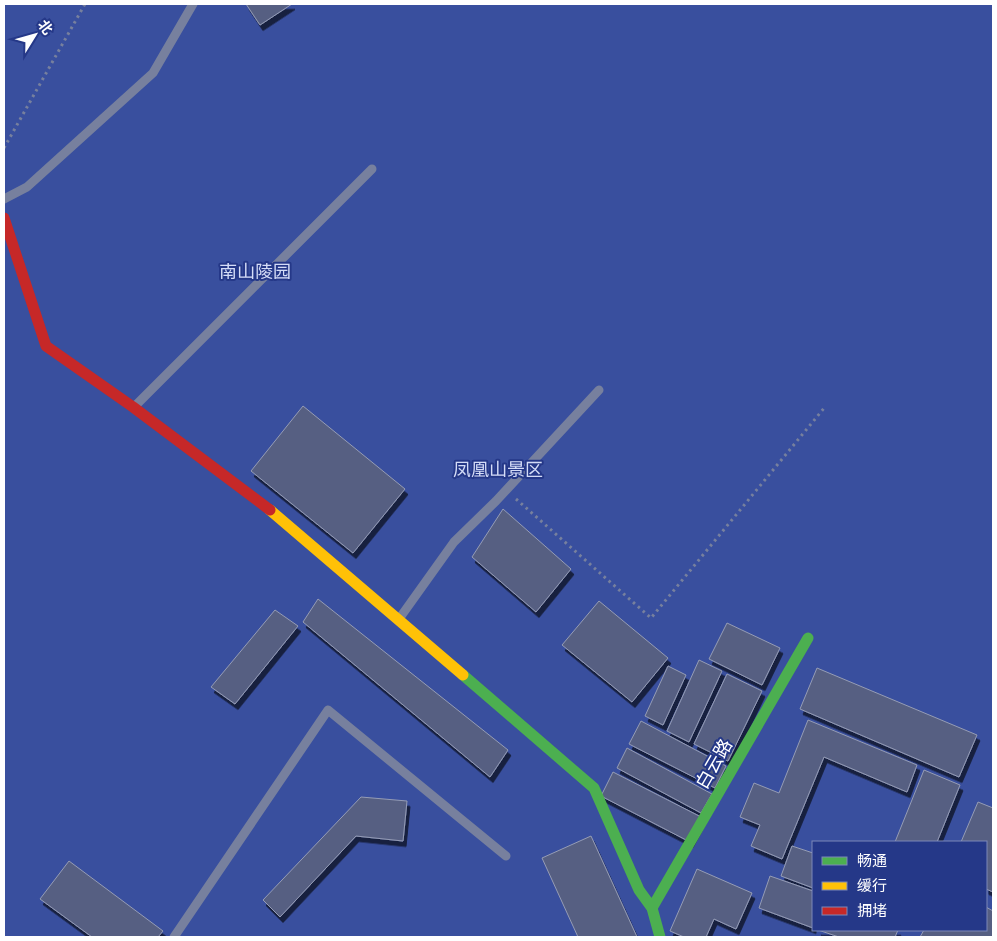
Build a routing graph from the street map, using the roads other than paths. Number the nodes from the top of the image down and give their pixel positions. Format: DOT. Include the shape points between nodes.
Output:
graph roads {
  1 [pos="193,4"];
  2 [pos="372,169"];
  3 [pos="4,199"];
  4 [pos="4,218"];
  5 [pos="599,390"];
  6 [pos="133,407"];
  7 [pos="398,621"];
  8 [pos="808,638"];
  9 [pos="506,856"];
  10 [pos="652,908"];
  11 [pos="174,937"];
  12 [pos="660,937"];
  1 -- 3 [label="lane" via="154,73 27,187"];
  2 -- 6 [label="lane"];
  4 -- 6 [label="street" via="46,346"];
  5 -- 7 [label="lane" via="454,542"];
  6 -- 7 [label="street" via="284,521"];
  7 -- 10 [label="street" via="594,788 639,890"];
  8 -- 10 [label="street, 白云路"];
  9 -- 11 [label="lane" via="328,710"];
  10 -- 12 [label="street"];
}
